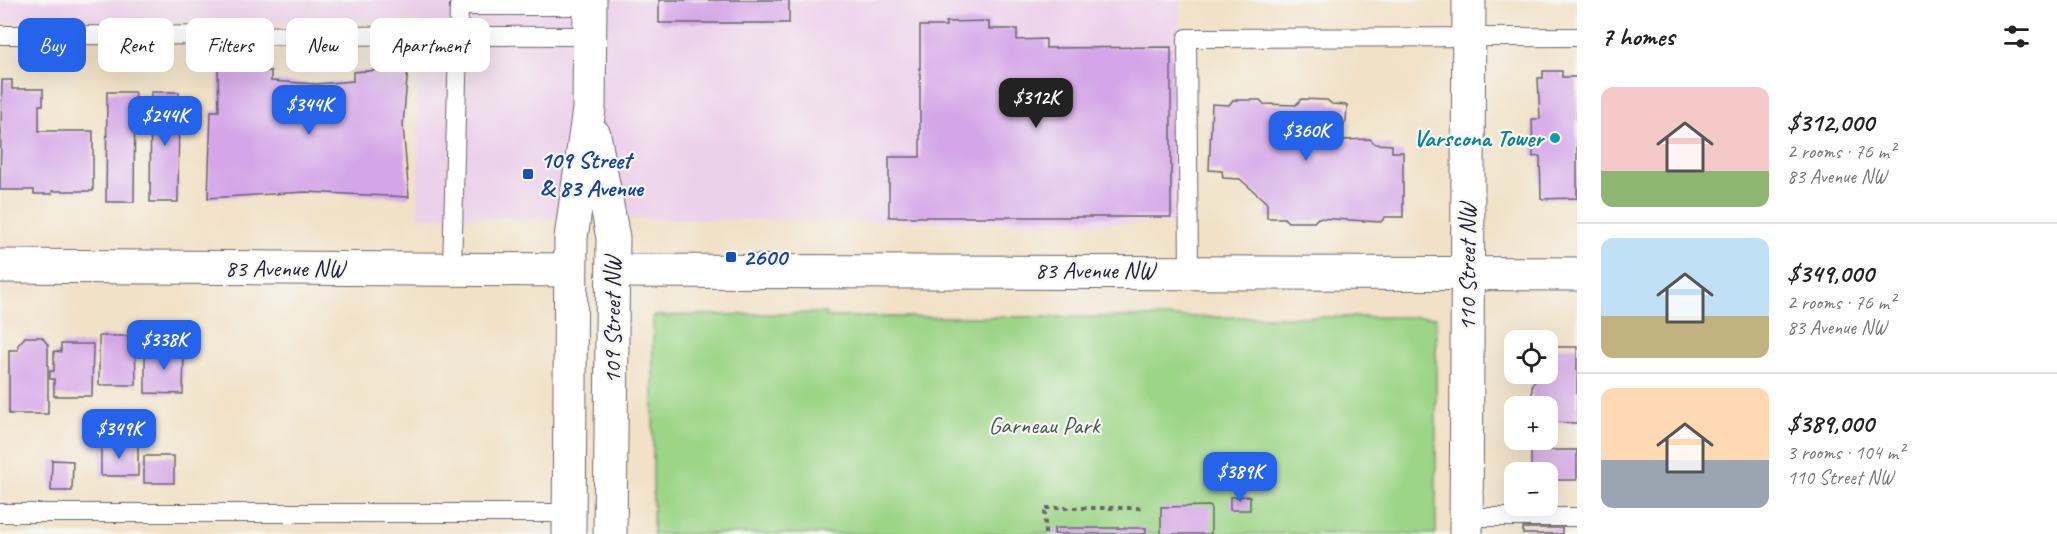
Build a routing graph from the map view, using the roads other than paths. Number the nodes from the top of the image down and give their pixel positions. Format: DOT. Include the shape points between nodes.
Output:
graph roads {
  1 [pos="1469,0"];
  2 [pos="590,14"];
  3 [pos="459,18"];
  4 [pos="490,31"];
  5 [pos="0,35"];
  6 [pos="370,37"];
  7 [pos="1469,37"];
  8 [pos="1577,37"];
  9 [pos="457,72"];
  10 [pos="590,109"];
  11 [pos="0,266"];
  12 [pos="452,269"];
  13 [pos="570,270"];
  14 [pos="613,271"];
  15 [pos="1189,271"];
  16 [pos="1467,273"];
  17 [pos="1577,274"];
  18 [pos="0,513"];
  19 [pos="1577,517"];
  20 [pos="569,524"];
  21 [pos="1466,526"];
  22 [pos="610,534"];
  1 -- 7 [label="street, 110 Street NW"];
  2 -- 3 [label="lane" via="459,6"];
  2 -- 4 [label="lane"];
  2 -- 10 [label="street, 109 Street NW"];
  5 -- 6 [label="lane"];
  7 -- 8 [label="lane"];
  7 -- 15 [label="lane" via="1187,38"];
  7 -- 16 [label="street, 110 Street NW"];
  9 -- 12 [label="lane"];
  10 -- 13 [label="street, 109 Street NW"];
  10 -- 14 [label="street, 109 Street NW" via="613,238"];
  11 -- 12 [label="street, 83 Avenue NW"];
  12 -- 13 [label="street, 83 Avenue NW"];
  13 -- 20 [label="street, 109 Street NW"];
  14 -- 15 [label="street, 83 Avenue NW"];
  14 -- 22 [label="street, 109 Street NW"];
  15 -- 16 [label="street, 83 Avenue NW"];
  16 -- 17 [label="street, 83 Avenue NW"];
  16 -- 21 [label="street, 110 Street NW"];
  18 -- 20 [label="lane"];
  19 -- 21 [label="lane"];
}
